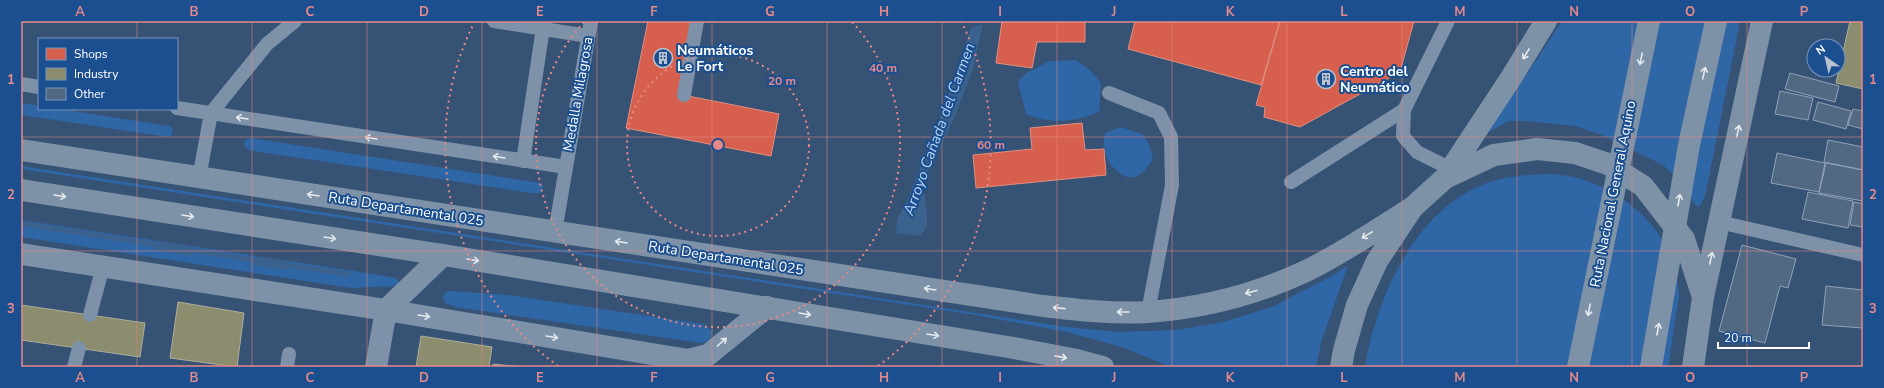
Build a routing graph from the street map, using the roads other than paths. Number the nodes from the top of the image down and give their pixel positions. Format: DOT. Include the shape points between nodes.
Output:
graph roads {
  1 [pos="296,21"];
  2 [pos="494,21"];
  3 [pos="591,21"];
  4 [pos="697,21"];
  5 [pos="1448,21"];
  6 [pos="1546,21"];
  7 [pos="1649,21"];
  8 [pos="1716,21"];
  9 [pos="1762,21"];
  10 [pos="543,25"];
  11 [pos="588,36"];
  12 [pos="21,84"];
  13 [pos="38,87"];
  14 [pos="1109,93"];
  15 [pos="684,95"];
  16 [pos="178,108"];
  17 [pos="1404,110"];
  18 [pos="211,113"];
  19 [pos="21,150"];
  20 [pos="523,161"];
  21 [pos="566,167"];
  22 [pos="1448,173"];
  23 [pos="199,178"];
  24 [pos="1291,182"];
  25 [pos="21,190"];
  26 [pos="1412,207"];
  27 [pos="1719,222"];
  28 [pos="555,232"];
  29 [pos="21,254"];
  30 [pos="443,255"];
  31 [pos="1863,255"];
  32 [pos="103,266"];
  33 [pos="1703,296"];
  34 [pos="766,307"];
  35 [pos="386,310"];
  36 [pos="1148,312"];
  37 [pos="90,315"];
  38 [pos="80,348"];
  39 [pos="658,361"];
  40 [pos="74,367"];
  41 [pos="376,367"];
  42 [pos="1103,367"];
  43 [pos="1341,367"];
  44 [pos="1578,367"];
  45 [pos="1651,367"];
  46 [pos="1694,367"];
  1 -- 18 [label="lane" via="268,44"];
  2 -- 10 [label="lane"];
  3 -- 11 [label="lane, Medalla Milagrosa"];
  4 -- 15 [label="lane"];
  5 -- 17 [label="lane"];
  6 -- 22 [label="highway, one-way" via="1512,78"];
  7 -- 44 [label="highway, Ruta Nacional General Aquino, one-way, bridge"];
  45 -- 8 [label="highway, one-way, bridge" via="1689,145"];
  27 -- 9 [label="highway, one-way"];
  10 -- 11 [label="lane"];
  10 -- 20 [label="lane"];
  11 -- 21 [label="lane, Medalla Milagrosa"];
  12 -- 13 [label="lane"];
  14 -- 36 [label="lane" via="1159,113 1171,136 1172,185"];
  16 -- 18 [label="lane"];
  17 -- 22 [label="lane" via="1403,136 1417,152"];
  17 -- 24 [label="lane"];
  20 -- 18 [label="lane, one-way"];
  18 -- 23 [label="lane"];
  19 -- 23 [label="highway, Ruta Departamental 025"];
  20 -- 21 [label="lane"];
  21 -- 28 [label="lane, Medalla Milagrosa"];
  22 -- 26 [label="highway"];
  22 -- 33 [label="highway" via="1494,155 1537,149 1575,152 1608,164 1643,186 1684,239"];
  28 -- 23 [label="highway, Ruta Departamental 025, one-way"];
  25 -- 30 [label="highway, one-way"];
  26 -- 36 [label="highway, Ruta Departamental 025, one-way" via="1306,270 1257,291 1201,305"];
  26 -- 43 [label="highway" via="1377,261 1362,292"];
  27 -- 31 [label="lane"];
  33 -- 27 [label="highway, one-way"];
  36 -- 28 [label="highway, Ruta Departamental 025, one-way" via="1097,312 1043,306"];
  29 -- 32 [label="street"];
  30 -- 34 [label="highway, one-way"];
  30 -- 35 [label="street"];
  32 -- 35 [label="street"];
  32 -- 37 [label="lane"];
  33 -- 46 [label="highway"];
  39 -- 34 [label="street, one-way" via="688,360 708,355"];
  34 -- 42 [label="highway, one-way" via="1029,350"];
  35 -- 39 [label="street, one-way"];
  35 -- 41 [label="street"];
  38 -- 40 [label="lane"];
}
